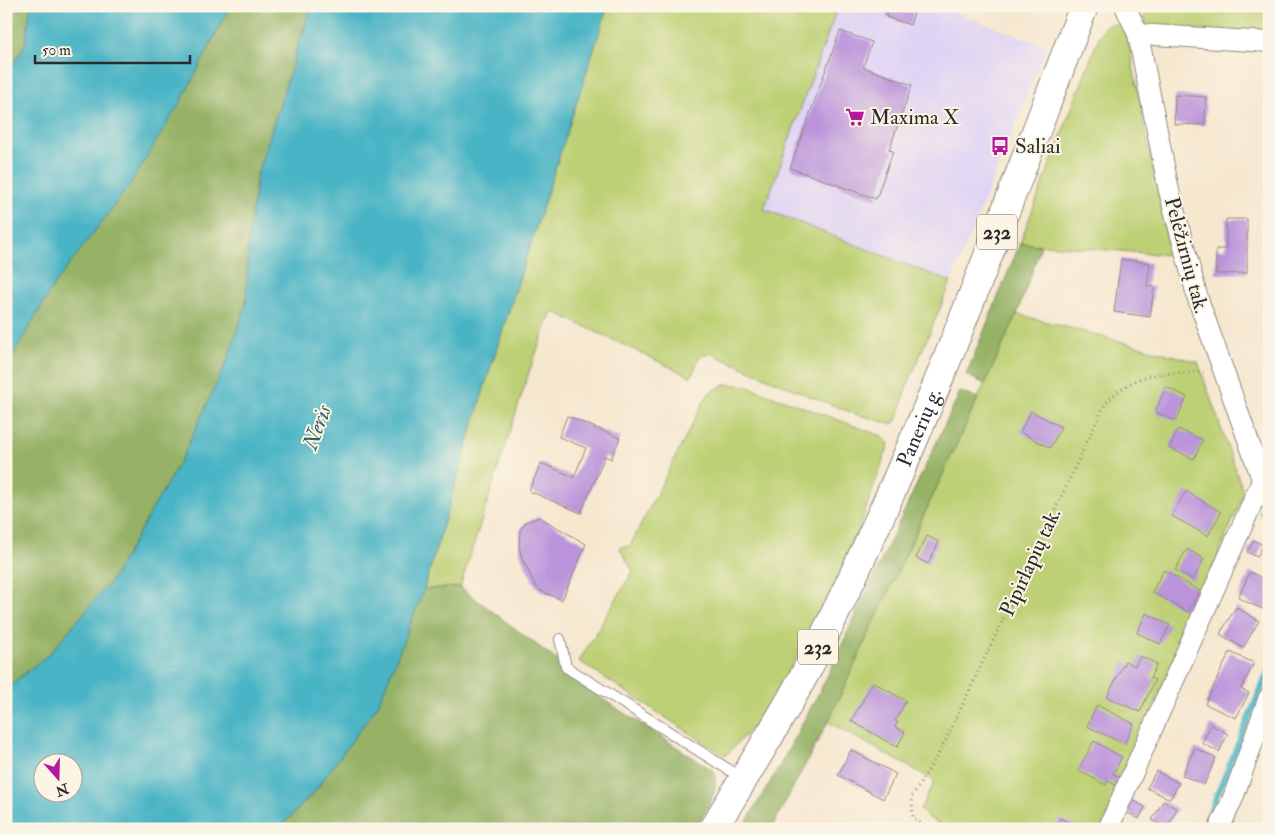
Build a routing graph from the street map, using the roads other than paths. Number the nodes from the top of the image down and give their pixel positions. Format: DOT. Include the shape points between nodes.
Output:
graph roads {
  1 [pos="1084,6"];
  2 [pos="1125,6"];
  3 [pos="1138,34"];
  4 [pos="1269,42"];
  5 [pos="1265,490"];
  6 [pos="560,639"];
  7 [pos="1269,697"];
  8 [pos="743,779"];
  9 [pos="714,829"];
  10 [pos="1108,829"];
  11 [pos="1219,829"];
  1 -- 8 [label="main road, Panerių g. / 232" via="907,457 807,670"];
  2 -- 3 [label="street, Pelėžirnių tak."];
  3 -- 4 [label="street"];
  3 -- 5 [label="street, Pelėžirnių tak." via="1169,191 1198,299"];
  5 -- 10 [label="street"];
  6 -- 8 [label="lane" via="566,667"];
  7 -- 11 [label="street"];
  8 -- 9 [label="main road, Panerių g. / 232"];
}
